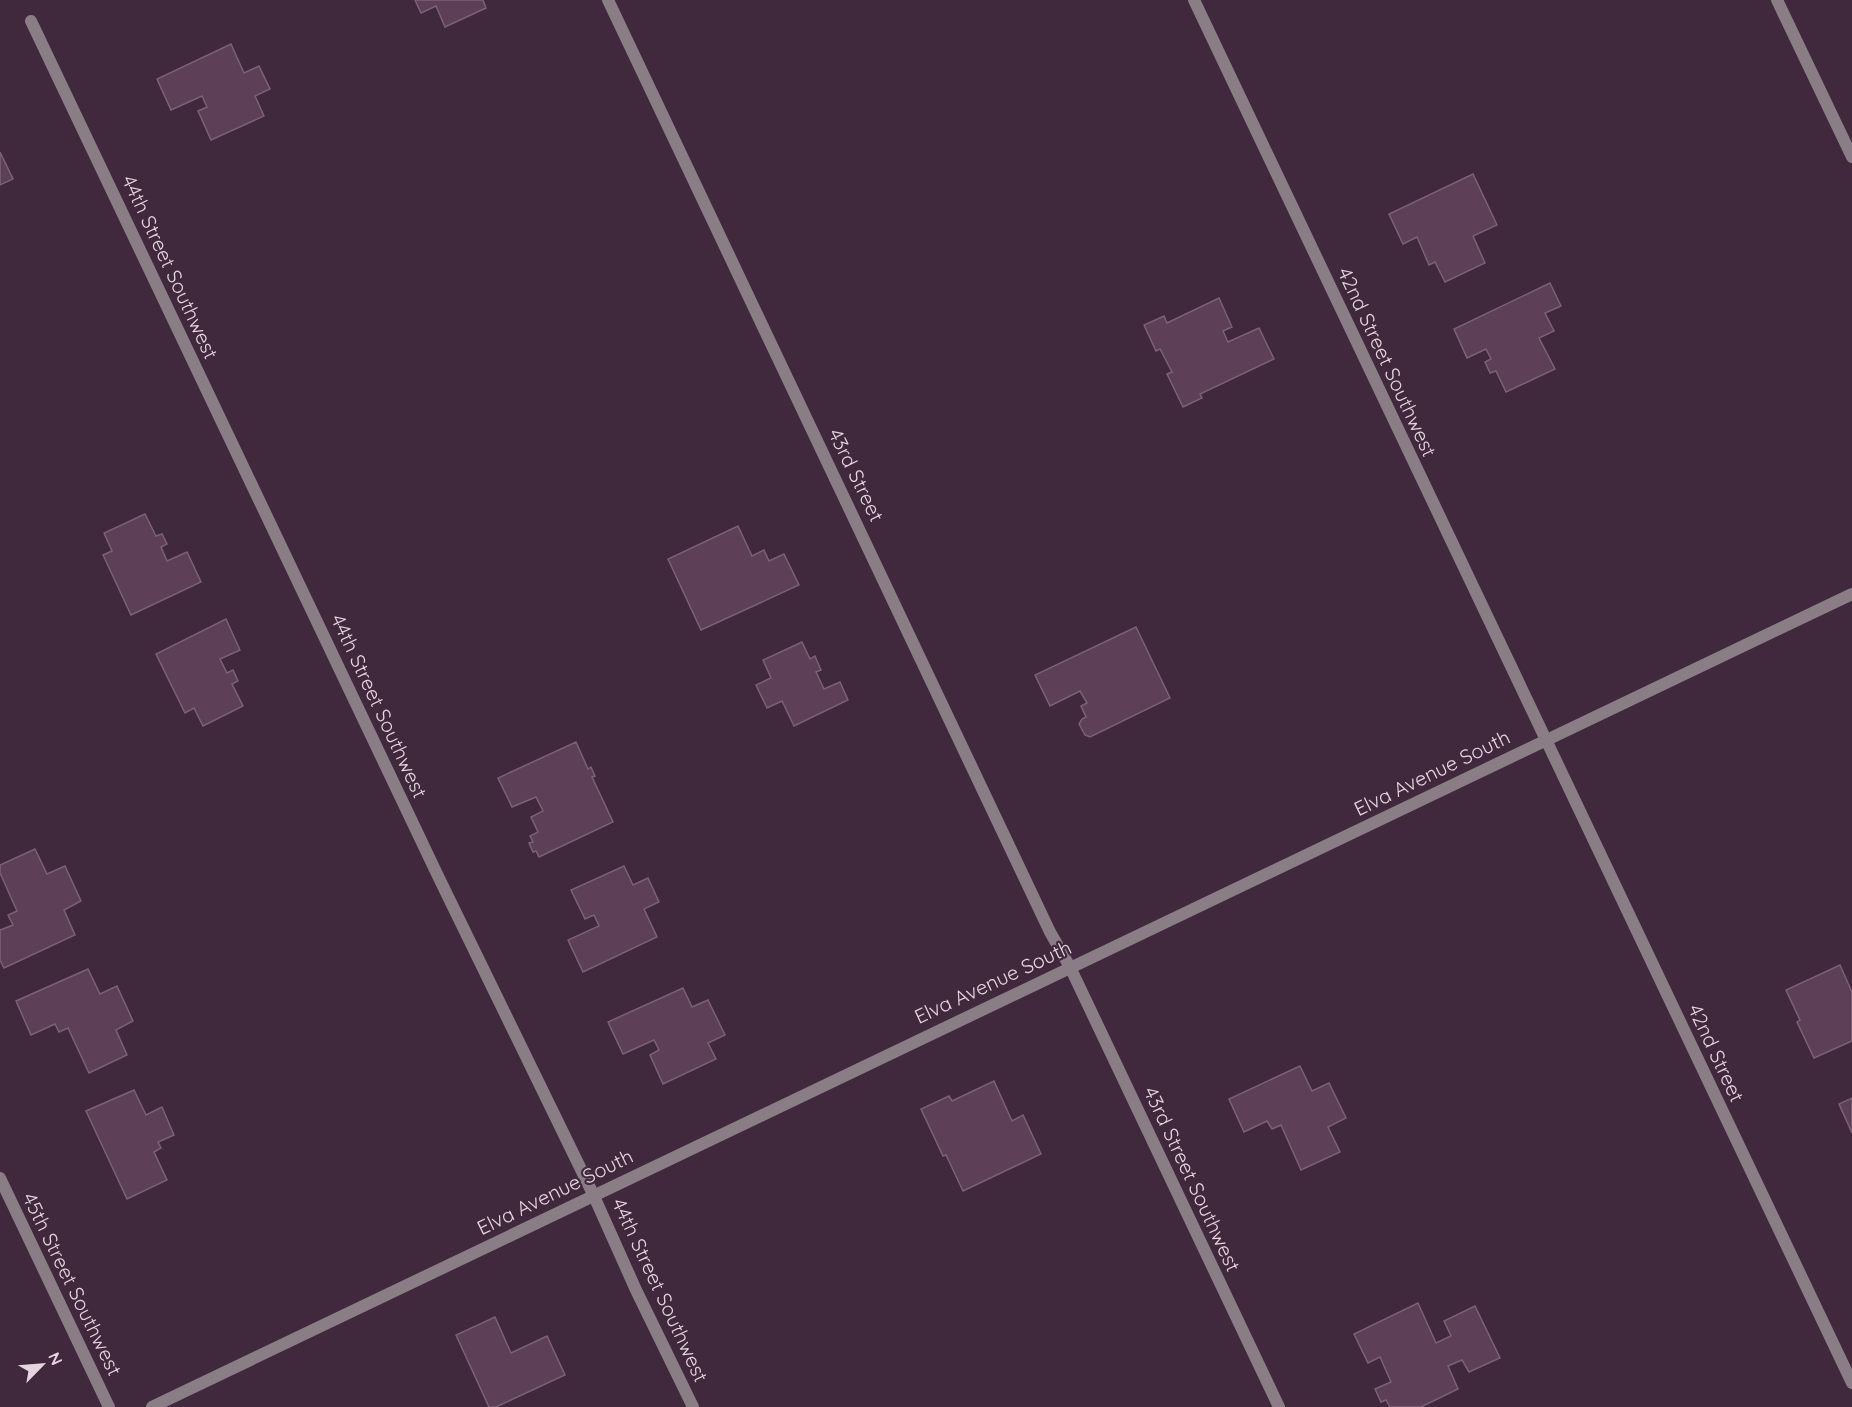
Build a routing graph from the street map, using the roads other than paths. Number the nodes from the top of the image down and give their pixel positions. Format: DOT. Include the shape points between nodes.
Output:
graph roads {
  1 [pos="608,0"];
  2 [pos="1194,0"];
  3 [pos="1777,0"];
  4 [pos="31,21"];
  5 [pos="1852,157"];
  6 [pos="1852,594"];
  7 [pos="1547,740"];
  8 [pos="1070,967"];
  9 [pos="0,1178"];
  10 [pos="593,1194"];
  11 [pos="1852,1383"];
  12 [pos="109,1407"];
  13 [pos="152,1407"];
  14 [pos="693,1407"];
  15 [pos="1279,1407"];
  1 -- 8 [label="street, 43rd Street"];
  2 -- 7 [label="street, 42nd Street Southwest"];
  3 -- 5 [label="street"];
  4 -- 10 [label="street, 44th Street Southwest"];
  6 -- 7 [label="street, Elva Avenue South"];
  7 -- 8 [label="street, Elva Avenue South"];
  7 -- 11 [label="street, 42nd Street"];
  8 -- 10 [label="street, Elva Avenue South"];
  8 -- 15 [label="street, 43rd Street Southwest"];
  9 -- 12 [label="street, 45th Street Southwest"];
  10 -- 13 [label="street, Elva Avenue South"];
  10 -- 14 [label="street, 44th Street Southwest"];
}
